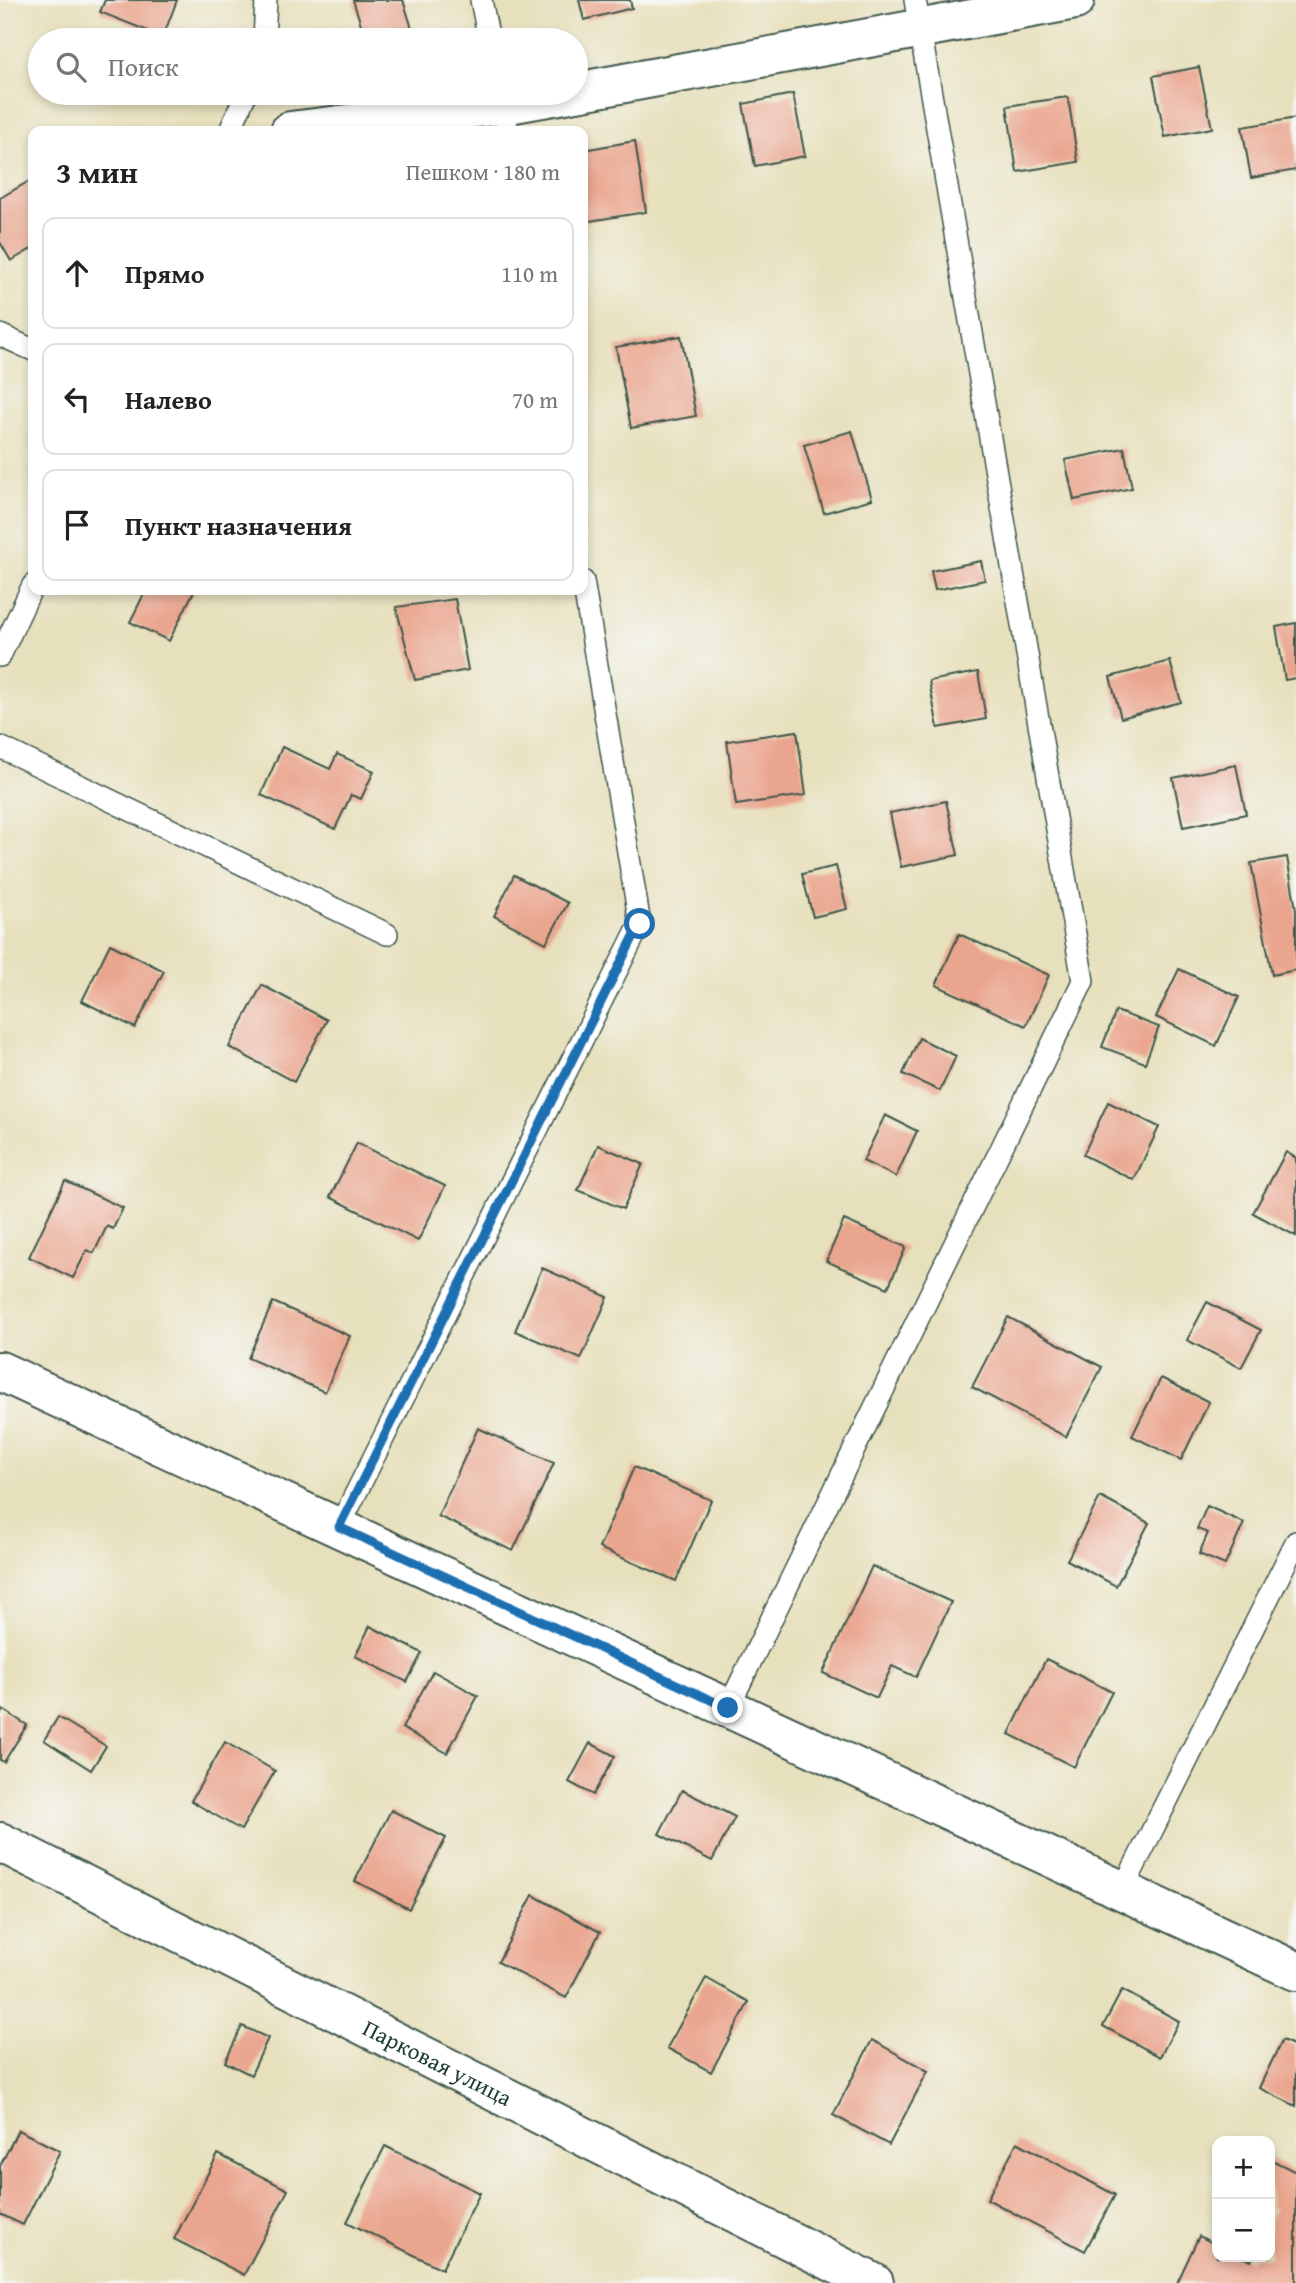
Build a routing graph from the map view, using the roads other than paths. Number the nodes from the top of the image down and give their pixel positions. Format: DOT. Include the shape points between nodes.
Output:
graph roads {
  1 [pos="266,0"];
  2 [pos="481,0"];
  3 [pos="1075,0"];
  4 [pos="918,15"];
  5 [pos="265,28"];
  6 [pos="487,28"];
  7 [pos="588,89"];
  8 [pos="241,105"];
  9 [pos="523,105"];
  10 [pos="504,110"];
  11 [pos="232,126"];
  12 [pos="341,126"];
  13 [pos="0,335"];
  14 [pos="28,348"];
  15 [pos="28,595"];
  16 [pos="585,595"];
  17 [pos="0,656"];
  18 [pos="0,747"];
  19 [pos="387,934"];
  20 [pos="0,1371"];
  21 [pos="339,1527"];
  22 [pos="1296,1542"];
  23 [pos="728,1708"];
  24 [pos="0,1842"];
  25 [pos="1122,1891"];
  26 [pos="1296,1971"];
  27 [pos="874,2283"];
  1 -- 5 [label="lane"];
  2 -- 6 [label="lane"];
  3 -- 4 [label="street"];
  4 -- 7 [label="street"];
  4 -- 23 [label="lane" via="1083,981"];
  8 -- 11 [label="lane"];
  9 -- 10 [label="street"];
  10 -- 12 [label="street"];
  13 -- 14 [label="lane"];
  15 -- 17 [label="lane"];
  16 -- 21 [label="lane" via="640,924"];
  18 -- 19 [label="lane"];
  20 -- 21 [label="street"];
  21 -- 23 [label="street"];
  22 -- 25 [label="lane"];
  23 -- 25 [label="street"];
  24 -- 27 [label="street, Парковая улица"];
  25 -- 26 [label="street"];
}
